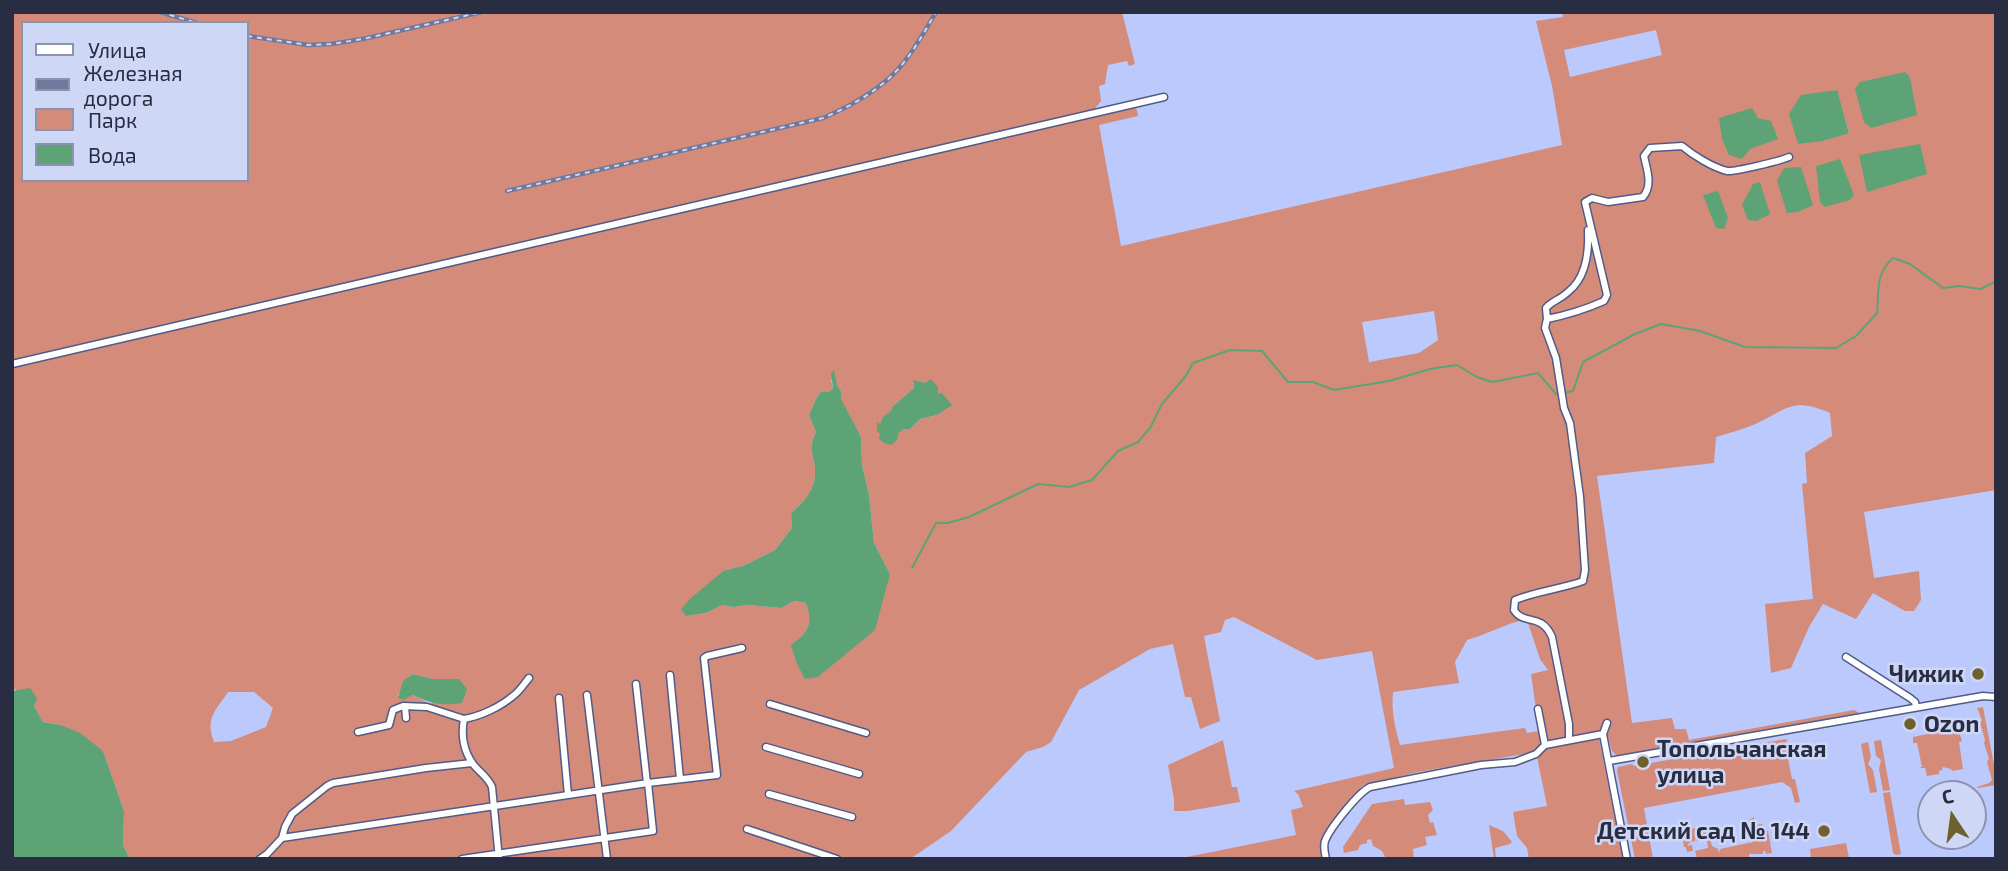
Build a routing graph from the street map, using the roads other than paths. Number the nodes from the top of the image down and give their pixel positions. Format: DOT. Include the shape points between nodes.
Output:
graph roads {
  1 [pos="1164,97"];
  2 [pos="1789,157"];
  3 [pos="1587,216"];
  4 [pos="1546,318"];
  5 [pos="12,364"];
  6 [pos="741,648"];
  7 [pos="1846,657"];
  8 [pos="670,675"];
  9 [pos="529,678"];
  10 [pos="636,684"];
  11 [pos="587,695"];
  12 [pos="1996,697"];
  13 [pos="559,698"];
  14 [pos="770,704"];
  15 [pos="405,706"];
  16 [pos="1916,707"];
  17 [pos="1538,709"];
  18 [pos="406,718"];
  19 [pos="464,719"];
  20 [pos="1606,723"];
  21 [pos="358,732"];
  22 [pos="866,733"];
  23 [pos="1603,734"];
  24 [pos="1569,740"];
  25 [pos="1545,746"];
  26 [pos="766,747"];
  27 [pos="1609,761"];
  28 [pos="472,763"];
  29 [pos="859,774"];
  30 [pos="680,779"];
  31 [pos="647,783"];
  32 [pos="599,790"];
  33 [pos="769,794"];
  34 [pos="568,795"];
  35 [pos="495,806"];
  36 [pos="852,817"];
  37 [pos="747,829"];
  38 [pos="282,838"];
  39 [pos="604,838"];
  40 [pos="499,856"];
  41 [pos="260,859"];
  42 [pos="462,859"];
  43 [pos="607,859"];
  44 [pos="837,859"];
  45 [pos="1326,859"];
  46 [pos="1627,859"];
  1 -- 5 [label="street"];
  2 -- 3 [label="street" via="1727,171 1682,146 1650,148 1644,156 1650,185 1643,197 1608,202 1592,198 1585,202"];
  3 -- 4 [label="street" via="1583,273 1572,290 1546,308"];
  3 -- 4 [label="street" via="1607,295 1589,307"];
  4 -- 24 [label="street" via="1570,423 1585,570 1583,581 1515,600 1514,610 1520,617 1548,626"];
  6 -- 30 [label="street" via="704,658 717,775"];
  7 -- 16 [label="street" via="1910,698"];
  8 -- 30 [label="street"];
  9 -- 19 [label="street" via="514,696"];
  10 -- 31 [label="street"];
  11 -- 32 [label="street"];
  12 -- 16 [label="street"];
  13 -- 34 [label="street"];
  14 -- 22 [label="street"];
  15 -- 18 [label="street"];
  15 -- 19 [label="street" via="427,707"];
  15 -- 21 [label="street" via="393,710 389,725"];
  16 -- 27 [label="street"];
  17 -- 25 [label="street"];
  19 -- 28 [label="street" via="462,739"];
  20 -- 23 [label="street"];
  23 -- 24 [label="street"];
  23 -- 27 [label="street"];
  24 -- 25 [label="street"];
  25 -- 45 [label="street" via="1515,762 1362,791 1325,842"];
  26 -- 29 [label="street"];
  27 -- 46 [label="street"];
  28 -- 35 [label="street" via="489,781"];
  28 -- 38 [label="street" via="333,783 292,814"];
  30 -- 31 [label="street"];
  31 -- 32 [label="street"];
  31 -- 39 [label="street" via="653,831"];
  32 -- 34 [label="street"];
  32 -- 39 [label="street"];
  33 -- 36 [label="street"];
  34 -- 35 [label="street"];
  35 -- 38 [label="street"];
  35 -- 40 [label="street"];
  37 -- 44 [label="street"];
  38 -- 41 [label="street"];
  39 -- 40 [label="street"];
  39 -- 43 [label="street"];
  40 -- 42 [label="street"];
}
